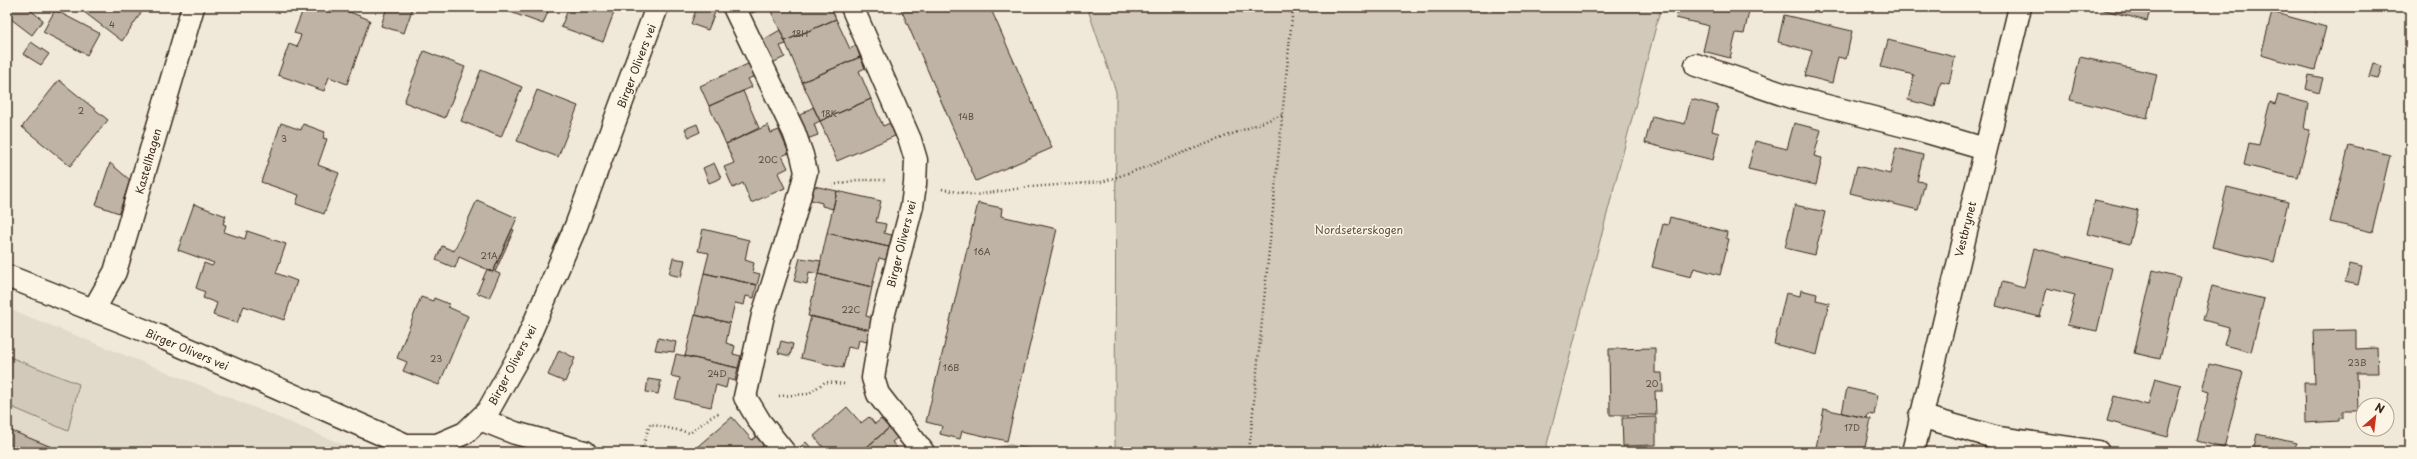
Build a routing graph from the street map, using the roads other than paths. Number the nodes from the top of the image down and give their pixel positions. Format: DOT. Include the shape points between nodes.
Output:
graph roads {
  1 [pos="193,7"];
  2 [pos="657,7"];
  3 [pos="734,7"];
  4 [pos="852,7"];
  5 [pos="2020,7"];
  6 [pos="1696,65"];
  7 [pos="1985,149"];
  8 [pos="7,276"];
  9 [pos="93,311"];
  10 [pos="1920,416"];
  11 [pos="480,419"];
  12 [pos="585,452"];
  13 [pos="784,452"];
  14 [pos="922,452"];
  15 [pos="1913,452"];
  16 [pos="2098,452"];
  1 -- 9 [label="street, Kastellhagen" via="115,272"];
  2 -- 11 [label="street, Birger Olivers vei" via="576,226 525,345 488,411"];
  3 -- 13 [label="street" via="794,132 806,172 806,179 765,308 752,356 745,397 760,422"];
  4 -- 14 [label="street, Birger Olivers vei" via="910,140 916,160 915,184 875,354 873,378 878,394"];
  5 -- 7 [label="street, Vestbrynet"];
  6 -- 7 [label="street" via="1791,97"];
  7 -- 10 [label="street, Vestbrynet"];
  8 -- 9 [label="street, Birger Olivers vei"];
  9 -- 11 [label="street, Birger Olivers vei" via="161,337 406,445 437,445 464,433"];
  10 -- 15 [label="street, Vestbrynet"];
  10 -- 16 [label="street" via="1998,438"];
  11 -- 12 [label="street" via="515,433"];
}
